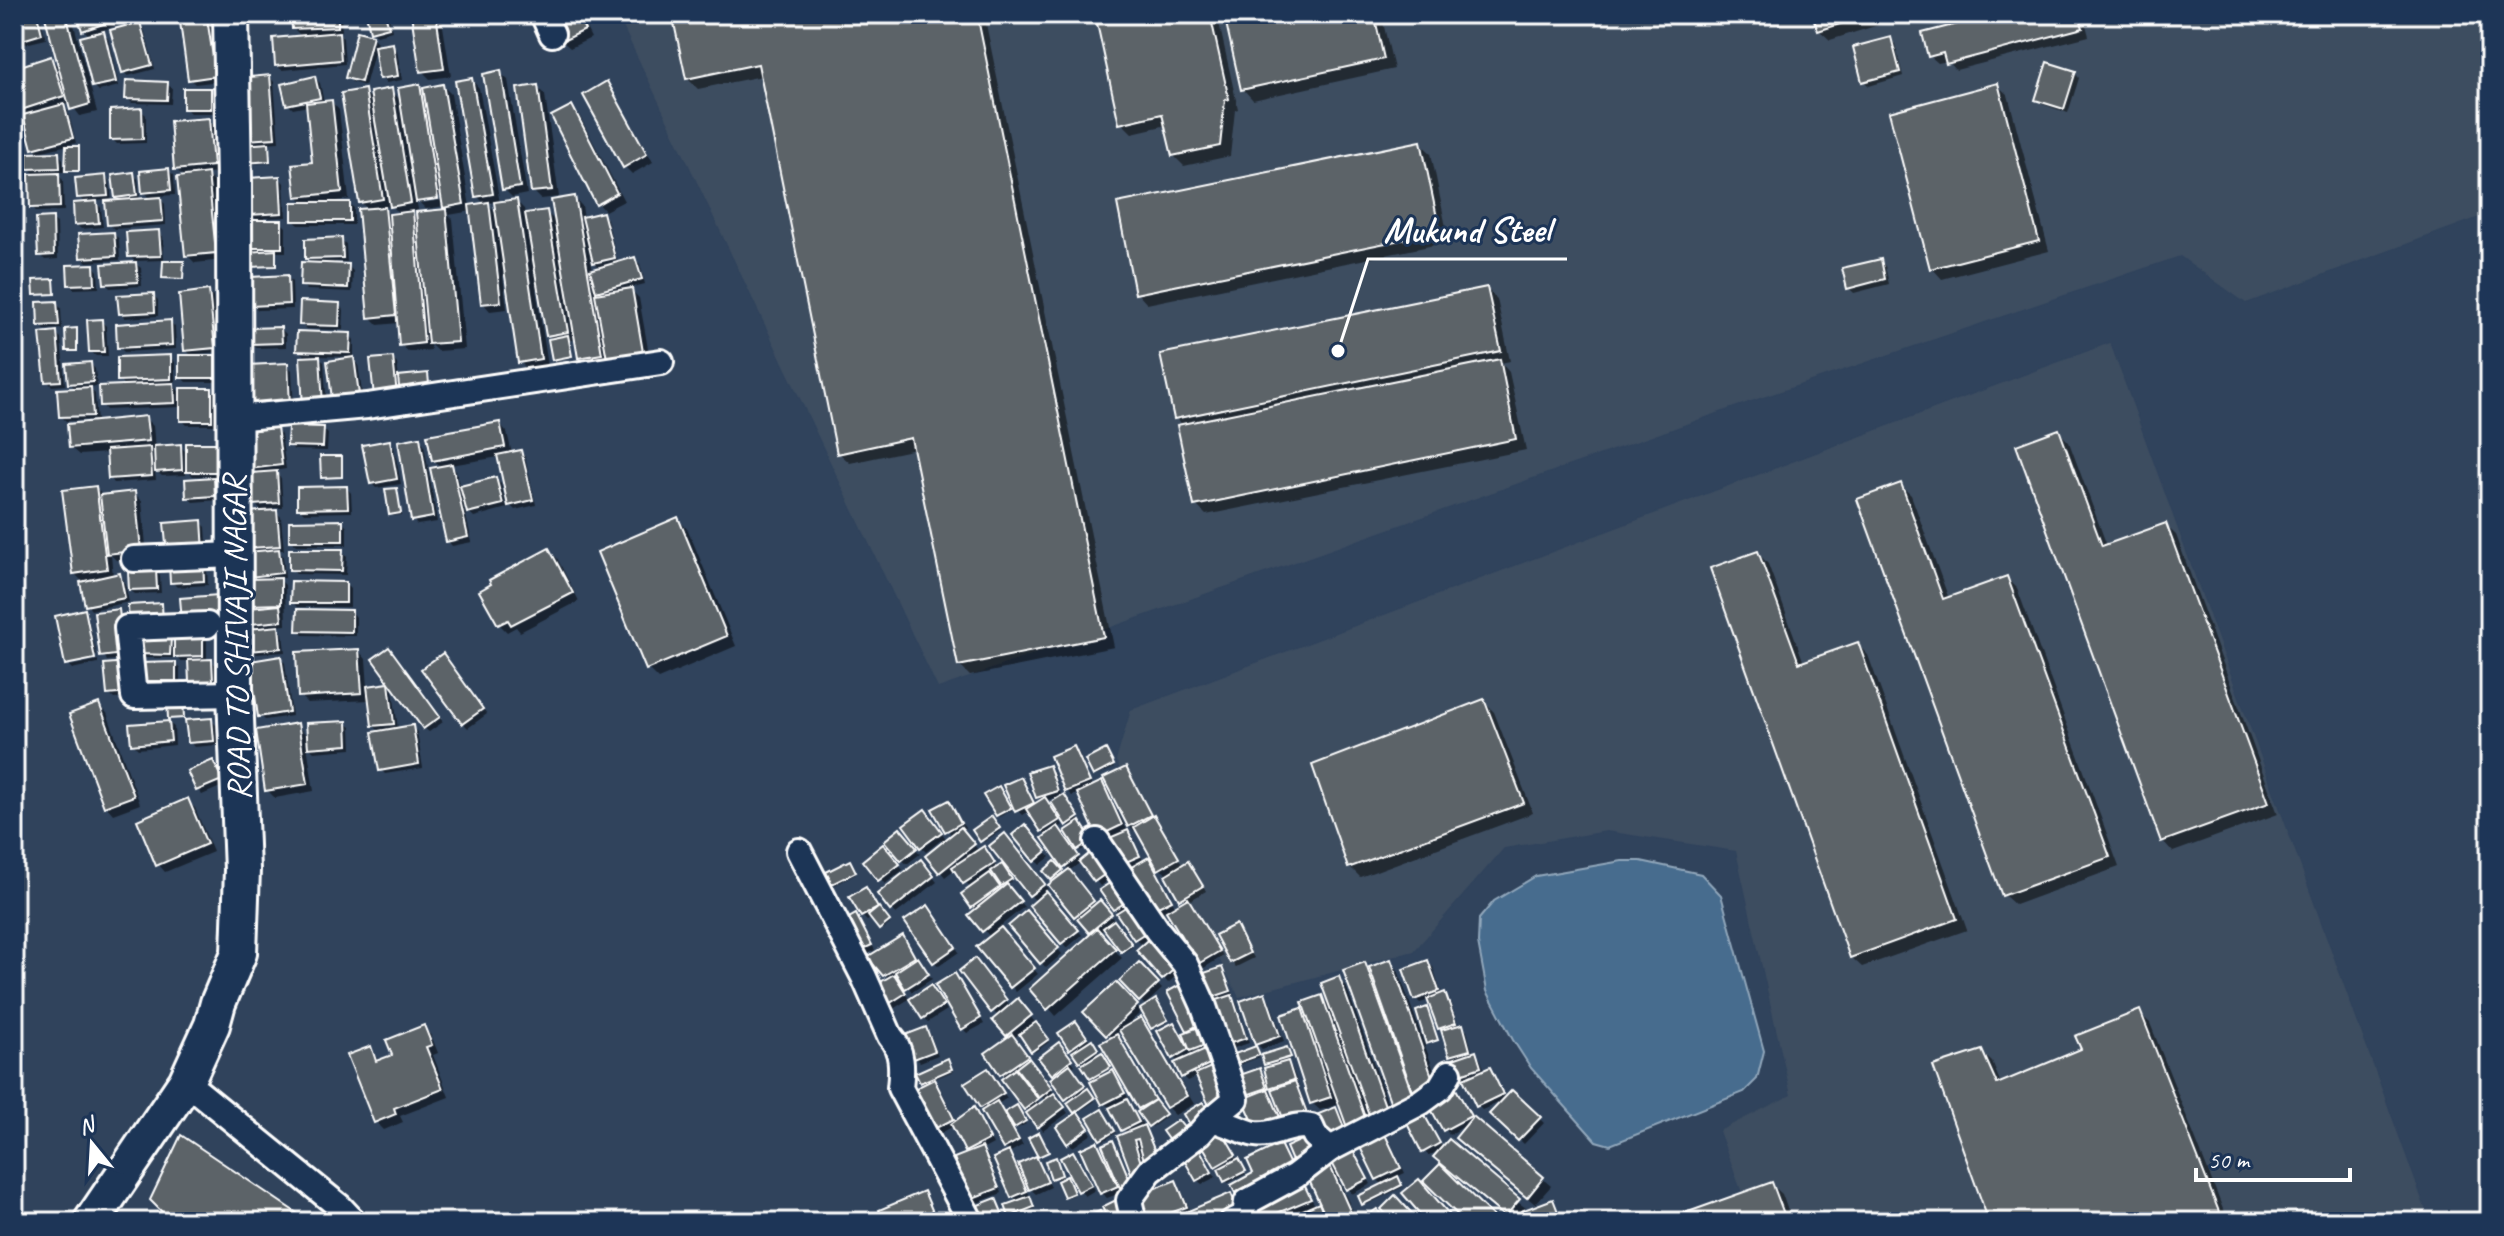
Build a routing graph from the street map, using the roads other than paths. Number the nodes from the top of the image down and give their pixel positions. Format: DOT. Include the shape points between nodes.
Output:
graph roads {
  1 [pos="231,14"];
  2 [pos="661,362"];
  3 [pos="233,418"];
  4 [pos="234,555"];
  5 [pos="134,559"];
  6 [pos="207,625"];
  7 [pos="235,694"];
  8 [pos="1097,841"];
  9 [pos="799,851"];
  10 [pos="1449,1073"];
  11 [pos="186,1082"];
  12 [pos="1212,1119"];
  13 [pos="1330,1149"];
  14 [pos="91,1222"];
  15 [pos="354,1222"];
  16 [pos="971,1222"];
  17 [pos="1134,1222"];
  18 [pos="1232,1222"];
  1 -- 3 [label="street, ROAD TO SHIVAJI NAGAR"];
  2 -- 3 [label="street" via="367,406"];
  3 -- 4 [label="street, ROAD TO SHIVAJI NAGAR"];
  4 -- 5 [label="street"];
  4 -- 7 [label="street, ROAD TO SHIVAJI NAGAR"];
  6 -- 7 [label="street" via="127,628 134,696"];
  7 -- 11 [label="street, ROAD TO SHIVAJI NAGAR" via="242,870 239,953"];
  8 -- 12 [label="street" via="1185,964 1203,1004 1236,1099"];
  9 -- 16 [label="street" via="897,1043 900,1088"];
  10 -- 13 [label="street" via="1421,1102"];
  11 -- 14 [label="street, ROAD TO SHIVAJI NAGAR"];
  11 -- 15 [label="street"];
  12 -- 13 [label="street" via="1254,1134 1311,1127"];
  12 -- 17 [label="street" via="1150,1171 1129,1200"];
  13 -- 18 [label="street" via="1247,1202 1245,1216"];
}
